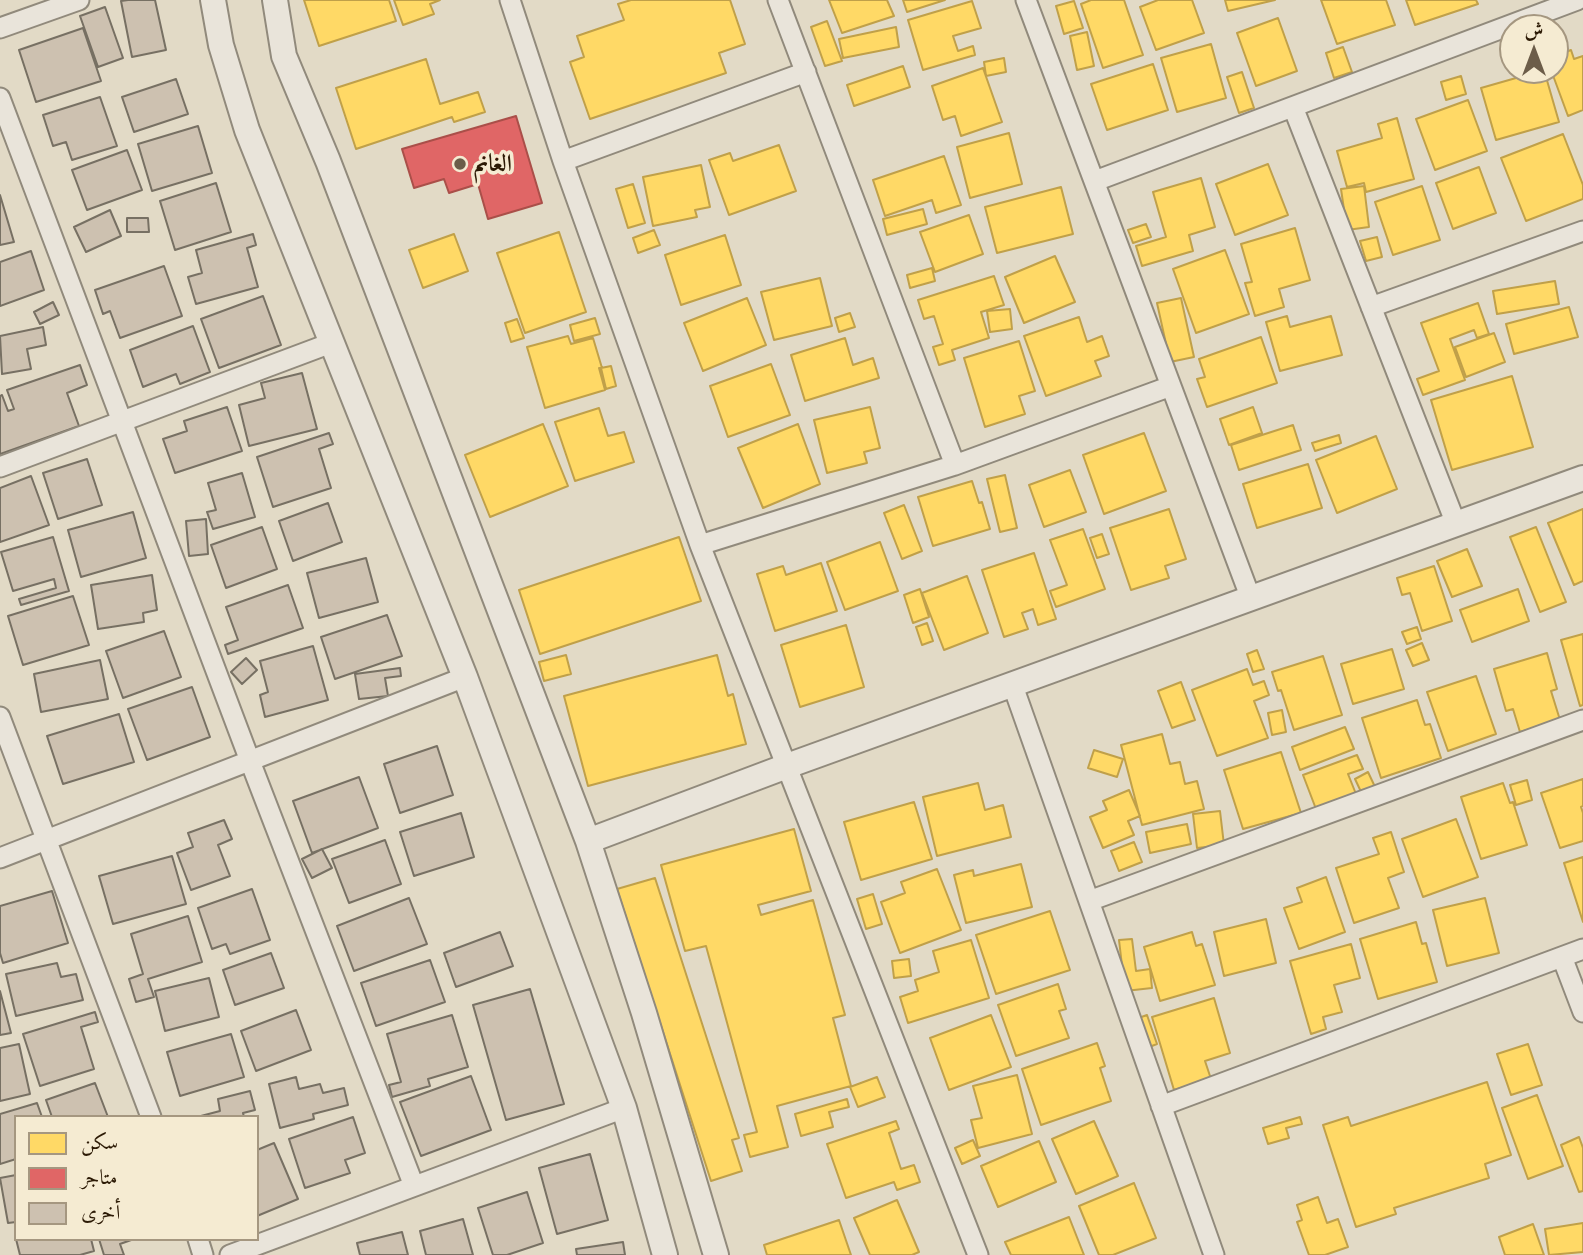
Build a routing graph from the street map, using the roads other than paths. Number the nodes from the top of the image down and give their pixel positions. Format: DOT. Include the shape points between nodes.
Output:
graph roads {
  1 [pos="79,0"];
  2 [pos="213,0"];
  3 [pos="275,0"];
  4 [pos="510,0"];
  5 [pos="778,0"];
  6 [pos="1026,0"];
  7 [pos="1577,0"];
  8 [pos="0,28"];
  9 [pos="806,72"];
  10 [pos="0,97"];
  11 [pos="1293,107"];
  12 [pos="563,161"];
  13 [pos="1095,181"];
  14 [pos="1583,231"];
  15 [pos="1371,307"];
  16 [pos="331,343"];
  17 [pos="1171,386"];
  18 [pos="122,423"];
  19 [pos="955,465"];
  20 [pos="0,467"];
  21 [pos="1583,478"];
  22 [pos="1456,524"];
  23 [pos="700,545"];
  24 [pos="1251,599"];
  25 [pos="465,677"];
  26 [pos="1013,686"];
  27 [pos="0,717"];
  28 [pos="1583,720"];
  29 [pos="250,761"];
  30 [pos="787,766"];
  31 [pos="46,840"];
  32 [pos="588,841"];
  33 [pos="0,858"];
  34 [pos="1089,901"];
  35 [pos="1583,949"];
  36 [pos="1562,957"];
  37 [pos="1583,1012"];
  38 [pos="1161,1106"];
  39 [pos="624,1108"];
  40 [pos="150,1115"];
  41 [pos="414,1186"];
  42 [pos="230,1255"];
  43 [pos="665,1255"];
  44 [pos="716,1255"];
  45 [pos="978,1255"];
  46 [pos="1214,1255"];
  1 -- 8 [label="street"];
  2 -- 16 [label="street" via="221,45 247,130"];
  3 -- 32 [label="street" via="284,56"];
  4 -- 12 [label="street"];
  5 -- 9 [label="street"];
  6 -- 13 [label="street"];
  7 -- 11 [label="street"];
  9 -- 12 [label="street"];
  9 -- 19 [label="street"];
  10 -- 18 [label="street"];
  11 -- 13 [label="street"];
  11 -- 15 [label="street"];
  12 -- 23 [label="street"];
  13 -- 17 [label="street"];
  14 -- 15 [label="street"];
  15 -- 22 [label="street"];
  16 -- 18 [label="street"];
  16 -- 25 [label="street"];
  17 -- 19 [label="street"];
  17 -- 24 [label="street"];
  18 -- 20 [label="street"];
  18 -- 29 [label="street"];
  19 -- 23 [label="street"];
  21 -- 22 [label="street"];
  22 -- 24 [label="street"];
  23 -- 30 [label="street"];
  24 -- 26 [label="street"];
  25 -- 29 [label="street"];
  25 -- 39 [label="street"];
  26 -- 30 [label="street"];
  26 -- 34 [label="street"];
  27 -- 31 [label="street"];
  28 -- 34 [label="street"];
  29 -- 31 [label="street"];
  29 -- 41 [label="street"];
  30 -- 32 [label="street"];
  30 -- 45 [label="street"];
  31 -- 33 [label="street"];
  31 -- 40 [label="street"];
  32 -- 44 [label="street"];
  34 -- 38 [label="street"];
  35 -- 36 [label="street"];
  36 -- 37 [label="street"];
  36 -- 38 [label="street"];
  38 -- 46 [label="street"];
  39 -- 41 [label="street"];
  39 -- 43 [label="street"];
  41 -- 42 [label="street"];
}
